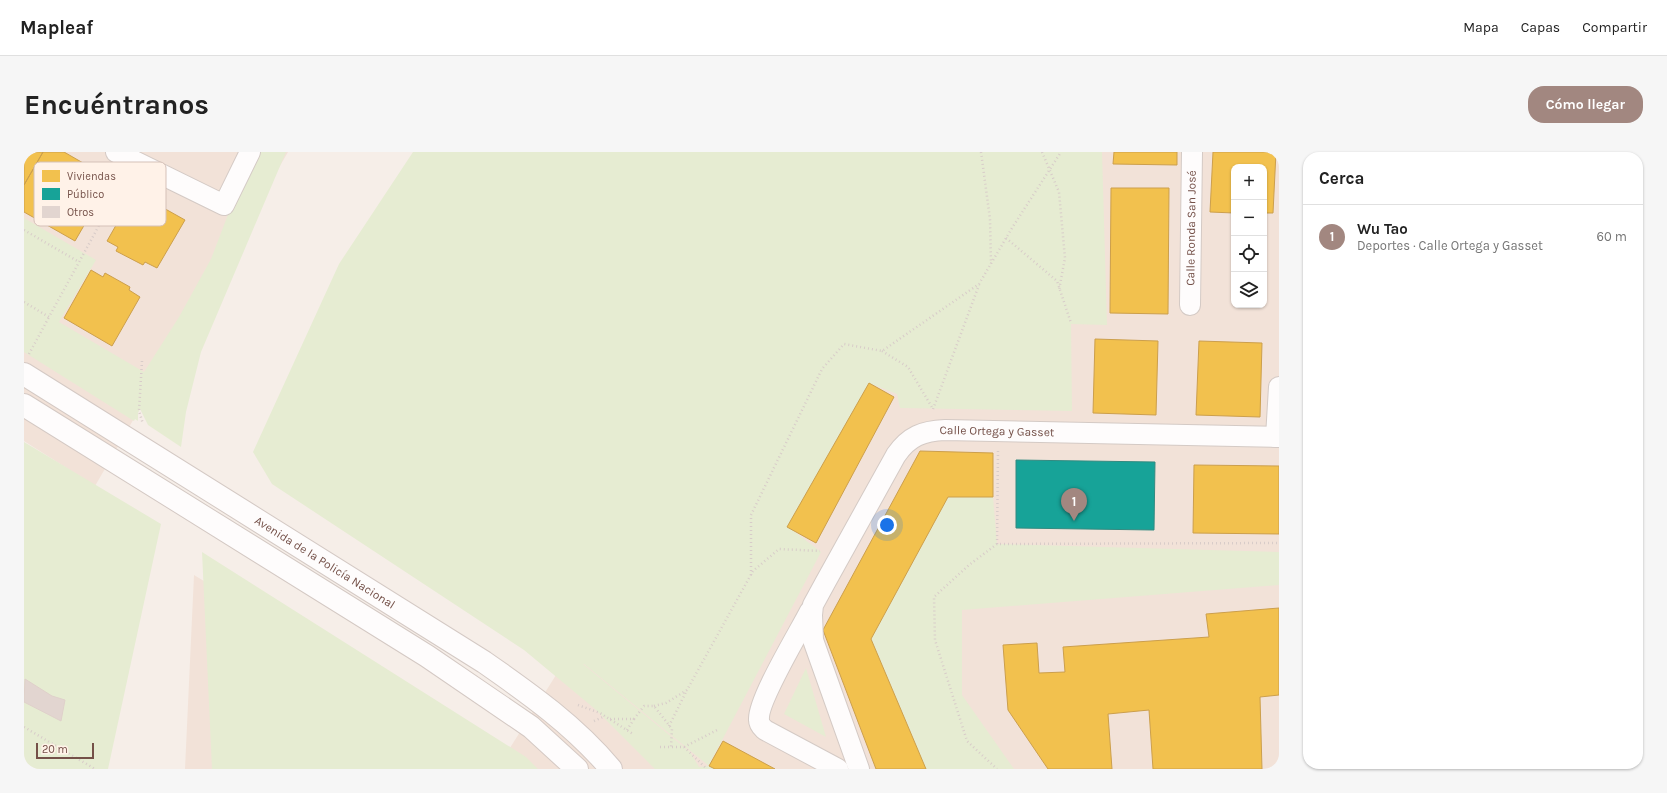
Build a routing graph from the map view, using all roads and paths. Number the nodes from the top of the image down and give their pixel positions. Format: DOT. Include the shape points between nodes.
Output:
graph roads {
  1 [pos="116,152"];
  2 [pos="250,152"];
  3 [pos="981,152"];
  4 [pos="1042,152"];
  5 [pos="1061,152"];
  6 [pos="1192,152"];
  7 [pos="133,162"];
  8 [pos="1050,169"];
  9 [pos="166,178"];
  10 [pos="98,226"];
  11 [pos="24,230"];
  12 [pos="1006,238"];
  13 [pos="79,262"];
  14 [pos="991,264"];
  15 [pos="979,284"];
  16 [pos="1059,290"];
  17 [pos="24,302"];
  18 [pos="1190,305"];
  19 [pos="49,317"];
  20 [pos="1071,323"];
  21 [pos="882,351"];
  22 [pos="142,361"];
  23 [pos="26,364"];
  24 [pos="1279,387"];
  25 [pos="24,405"];
  26 [pos="145,428"];
  27 [pos="999,432"];
  28 [pos="1278,437"];
  29 [pos="1279,543"];
  30 [pos="997,544"];
  31 [pos="821,552"];
  32 [pos="751,575"];
  33 [pos="813,605"];
  34 [pos="687,690"];
  35 [pos="578,705"];
  36 [pos="654,706"];
  37 [pos="605,716"];
  38 [pos="610,719"];
  39 [pos="634,719"];
  40 [pos="594,721"];
  41 [pos="669,726"];
  42 [pos="24,727"];
  43 [pos="719,729"];
  44 [pos="627,730"];
  45 [pos="633,734"];
  46 [pos="660,747"];
  47 [pos="670,747"];
  48 [pos="684,747"];
  49 [pos="95,769"];
  50 [pos="577,769"];
  51 [pos="611,769"];
  52 [pos="707,769"];
  53 [pos="838,769"];
  54 [pos="859,769"];
  55 [pos="997,769"];
  1 -- 7 [label="street"];
  2 -- 9 [label="street" via="224,205"];
  3 -- 14 [label="path" via="990,219"];
  4 -- 8 [label="path"];
  5 -- 8 [label="path"];
  6 -- 18 [label="street, Calle Ronda San José"];
  8 -- 12 [label="path"];
  8 -- 16 [label="path" via="1059,192 1065,258"];
  10 -- 13 [label="path"];
  11 -- 13 [label="path"];
  12 -- 14 [label="path"];
  12 -- 16 [label="path" via="1057,281"];
  13 -- 19 [label="path"];
  14 -- 15 [label="path"];
  15 -- 21 [label="path"];
  15 -- 21 [label="path" via="933,409 908,367"];
  16 -- 20 [label="path"];
  17 -- 19 [label="path"];
  19 -- 23 [label="path"];
  21 -- 32 [label="path" via="844,344 822,370 751,515"];
  22 -- 26 [label="path" via="139,411"];
  23 -- 51 [label="main road, Avenida de la Policía Nacional" via="178,471 484,662 573,728"];
  24 -- 28 [label="street"];
  25 -- 50 [label="main road, Avenida de la Policía Nacional" via="427,656 508,710"];
  27 -- 28 [label="street, Calle Ortega y Gasset"];
  27 -- 30 [label="path"];
  27 -- 33 [label="street, Calle Ortega y Gasset" via="934,430 908,440 896,455"];
  29 -- 30 [label="path"];
  30 -- 55 [label="path" via="934,597 935,640 967,740"];
  31 -- 32 [label="path" via="779,549"];
  32 -- 34 [label="path"];
  33 -- 53 [label="street, Calle Ortega y Gasset" via="766,694 759,719 765,730"];
  33 -- 54 [label="street, Calle Ortega y Gasset" via="813,640"];
  34 -- 36 [label="path" via="666,703"];
  34 -- 41 [label="path"];
  35 -- 37 [label="path"];
  36 -- 39 [label="path" via="644,706"];
  36 -- 41 [label="path"];
  37 -- 38 [label="path"];
  37 -- 40 [label="path"];
  38 -- 39 [label="path"];
  38 -- 44 [label="path"];
  39 -- 44 [label="path"];
  41 -- 47 [label="path" via="672,729"];
  42 -- 49 [label="path"];
  43 -- 48 [label="path"];
  44 -- 45 [label="path"];
  46 -- 47 [label="path"];
  47 -- 48 [label="path"];
  48 -- 52 [label="path"];
}
